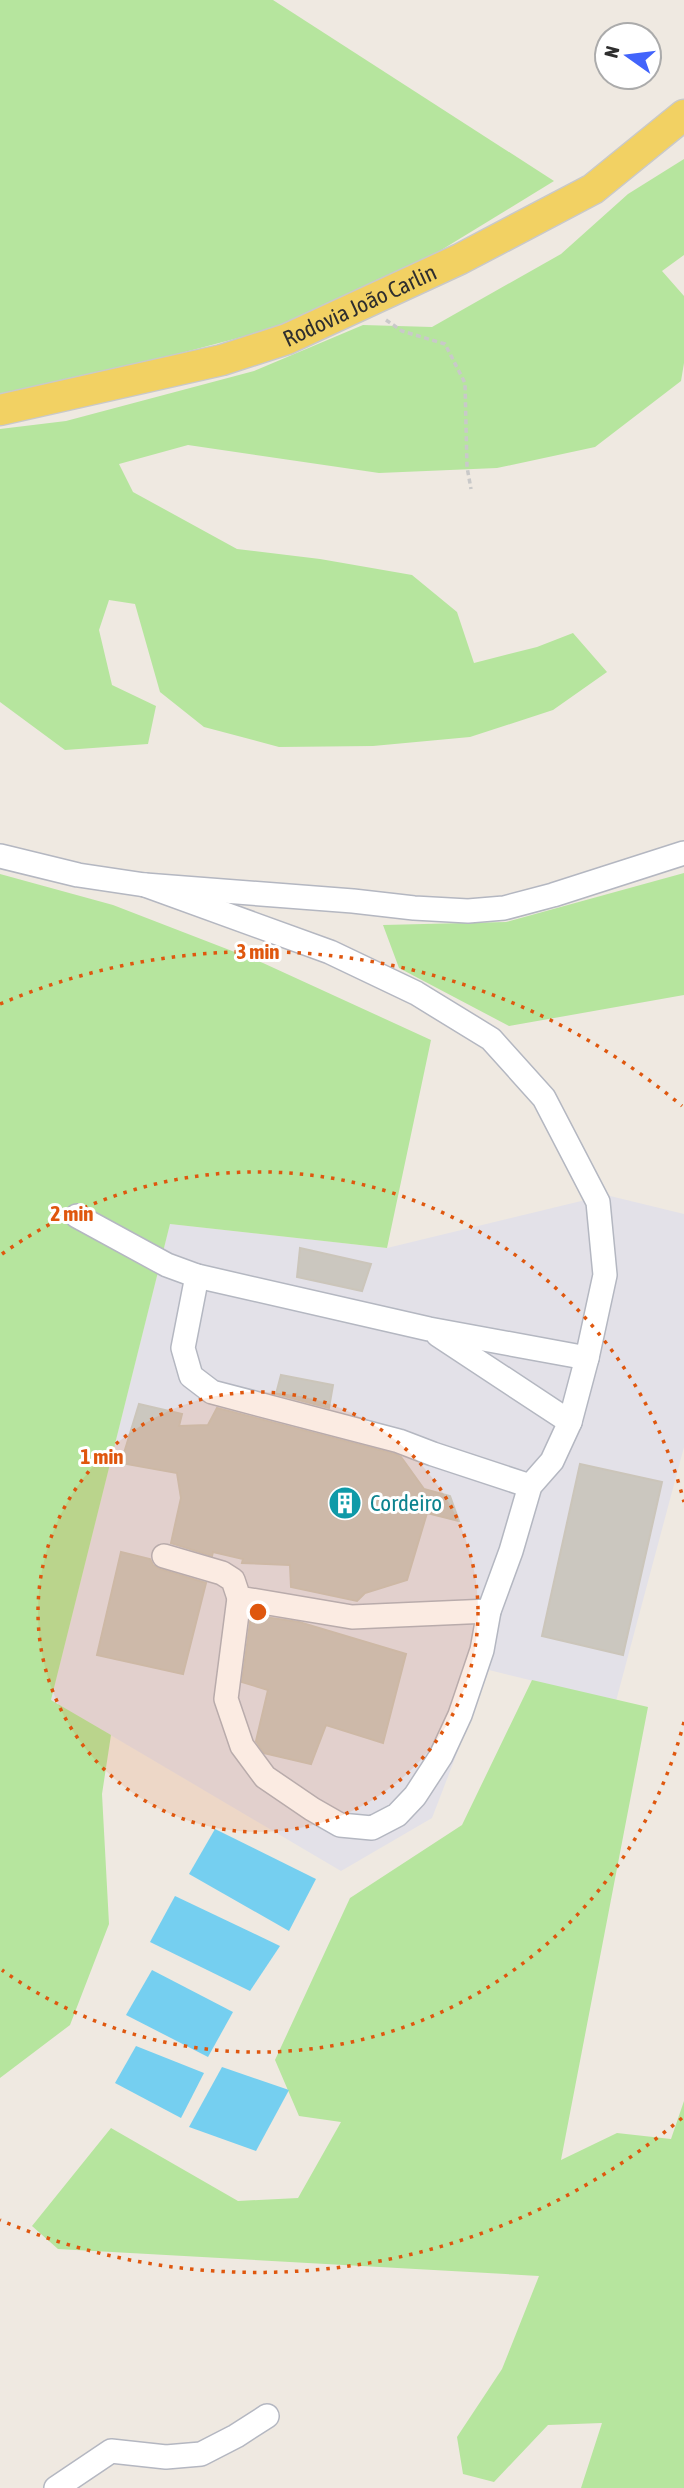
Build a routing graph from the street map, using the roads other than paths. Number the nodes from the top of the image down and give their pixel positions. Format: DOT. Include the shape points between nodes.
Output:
graph roads {
  1 [pos="684,115"];
  2 [pos="0,410"];
  3 [pos="684,853"];
  4 [pos="0,856"];
  5 [pos="145,885"];
  6 [pos="77,1216"];
  7 [pos="197,1276"];
  8 [pos="429,1329"];
  9 [pos="587,1358"];
  10 [pos="569,1422"];
  11 [pos="530,1486"];
  12 [pos="164,1556"];
  13 [pos="239,1598"];
  14 [pos="489,1611"];
  15 [pos="267,2416"];
  16 [pos="56,2488"];
  1 -- 2 [label="main road, Rodovia João Carlin" via="593,188 460,259 287,339 222,360"];
  3 -- 5 [label="street" via="504,908 468,911"];
  4 -- 5 [label="street"];
  5 -- 9 [label="street" via="331,952 416,993 491,1039 544,1098 598,1202 605,1275"];
  6 -- 7 [label="street" via="167,1265"];
  7 -- 8 [label="street"];
  7 -- 11 [label="street" via="183,1348 191,1376 212,1392 399,1441"];
  8 -- 9 [label="street"];
  8 -- 10 [label="street"];
  9 -- 10 [label="street"];
  10 -- 11 [label="street" via="552,1461"];
  11 -- 14 [label="street"];
  12 -- 13 [label="street" via="222,1573 233,1580"];
  13 -- 14 [label="street" via="352,1618"];
  13 -- 14 [label="street" via="226,1699 242,1746 265,1777 312,1809 340,1825 372,1828 397,1815 441,1756 482,1650"];
  15 -- 16 [label="street" via="201,2454 166,2457 111,2451"];
}
